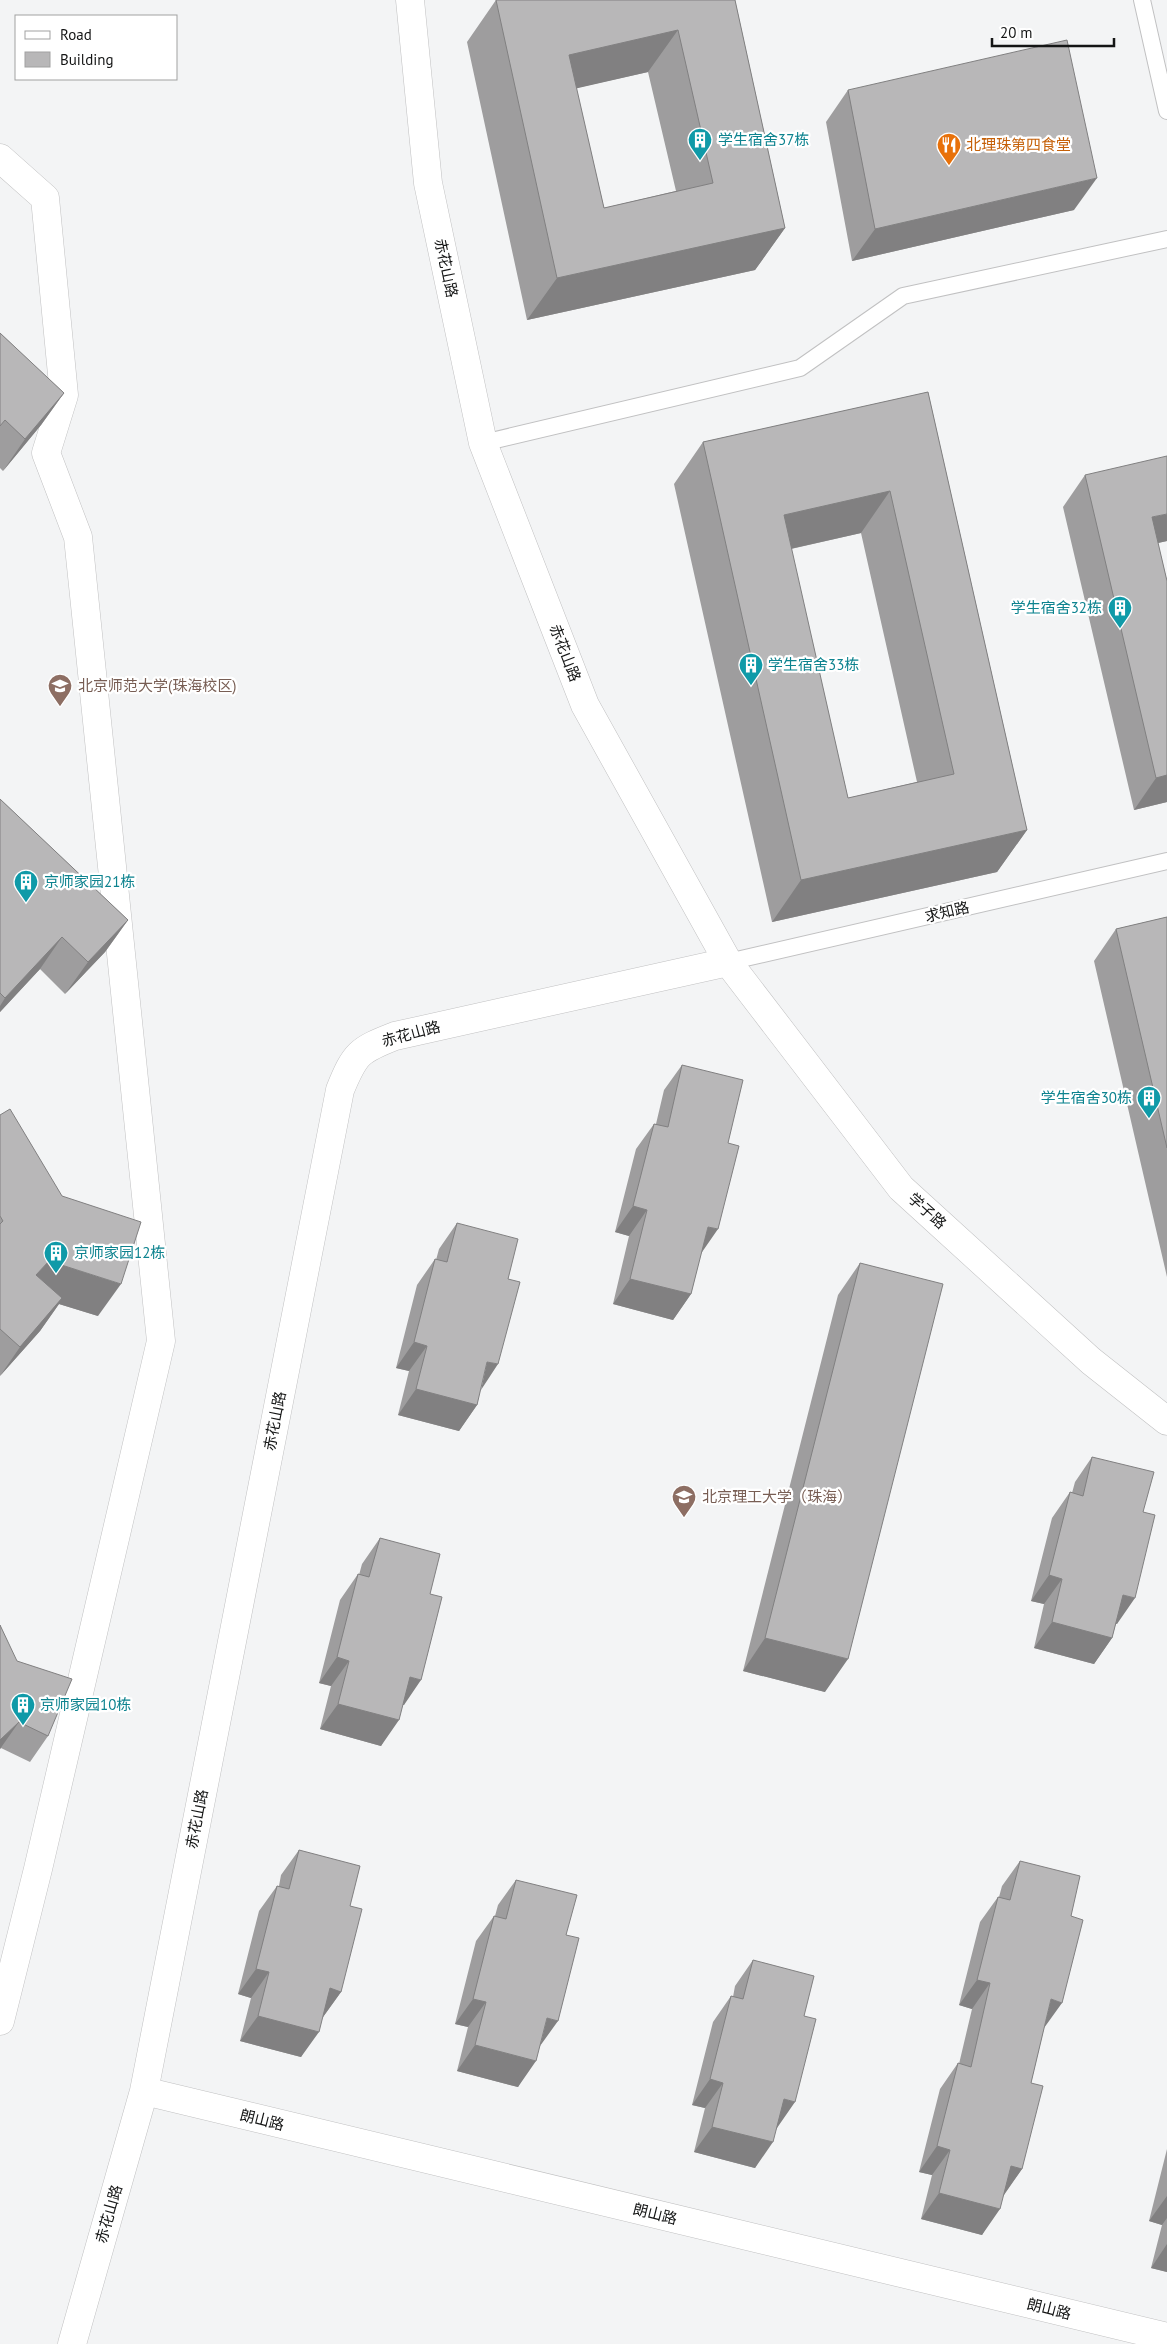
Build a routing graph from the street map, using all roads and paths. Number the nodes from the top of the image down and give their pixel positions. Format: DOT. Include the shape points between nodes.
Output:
graph roads {
  1 [pos="410,0"];
  2 [pos="1142,0"];
  3 [pos="1167,112"];
  4 [pos="0,158"];
  5 [pos="1167,239"];
  6 [pos="483,443"];
  7 [pos="1167,862"];
  8 [pos="728,962"];
  9 [pos="1167,1421"];
  10 [pos="0,2021"];
  11 [pos="144,2091"];
  12 [pos="1167,2337"];
  13 [pos="72,2344"];
  1 -- 6 [label="street, 赤花山路" via="428,183"];
  2 -- 3 [label="lane"];
  4 -- 10 [label="street" via="45,198 64,395 46,453 78,537 161,1341"];
  5 -- 6 [label="lane" via="902,296 800,368"];
  6 -- 8 [label="street, 赤花山路" via="584,705"];
  7 -- 8 [label="lane, 求知路"];
  8 -- 9 [label="street, 学子路" via="901,1188 1091,1361"];
  8 -- 11 [label="street, 赤花山路" via="395,1036 368,1046 351,1063 340,1090"];
  11 -- 12 [label="street, 朗山路"];
  11 -- 13 [label="street, 赤花山路"];
}
